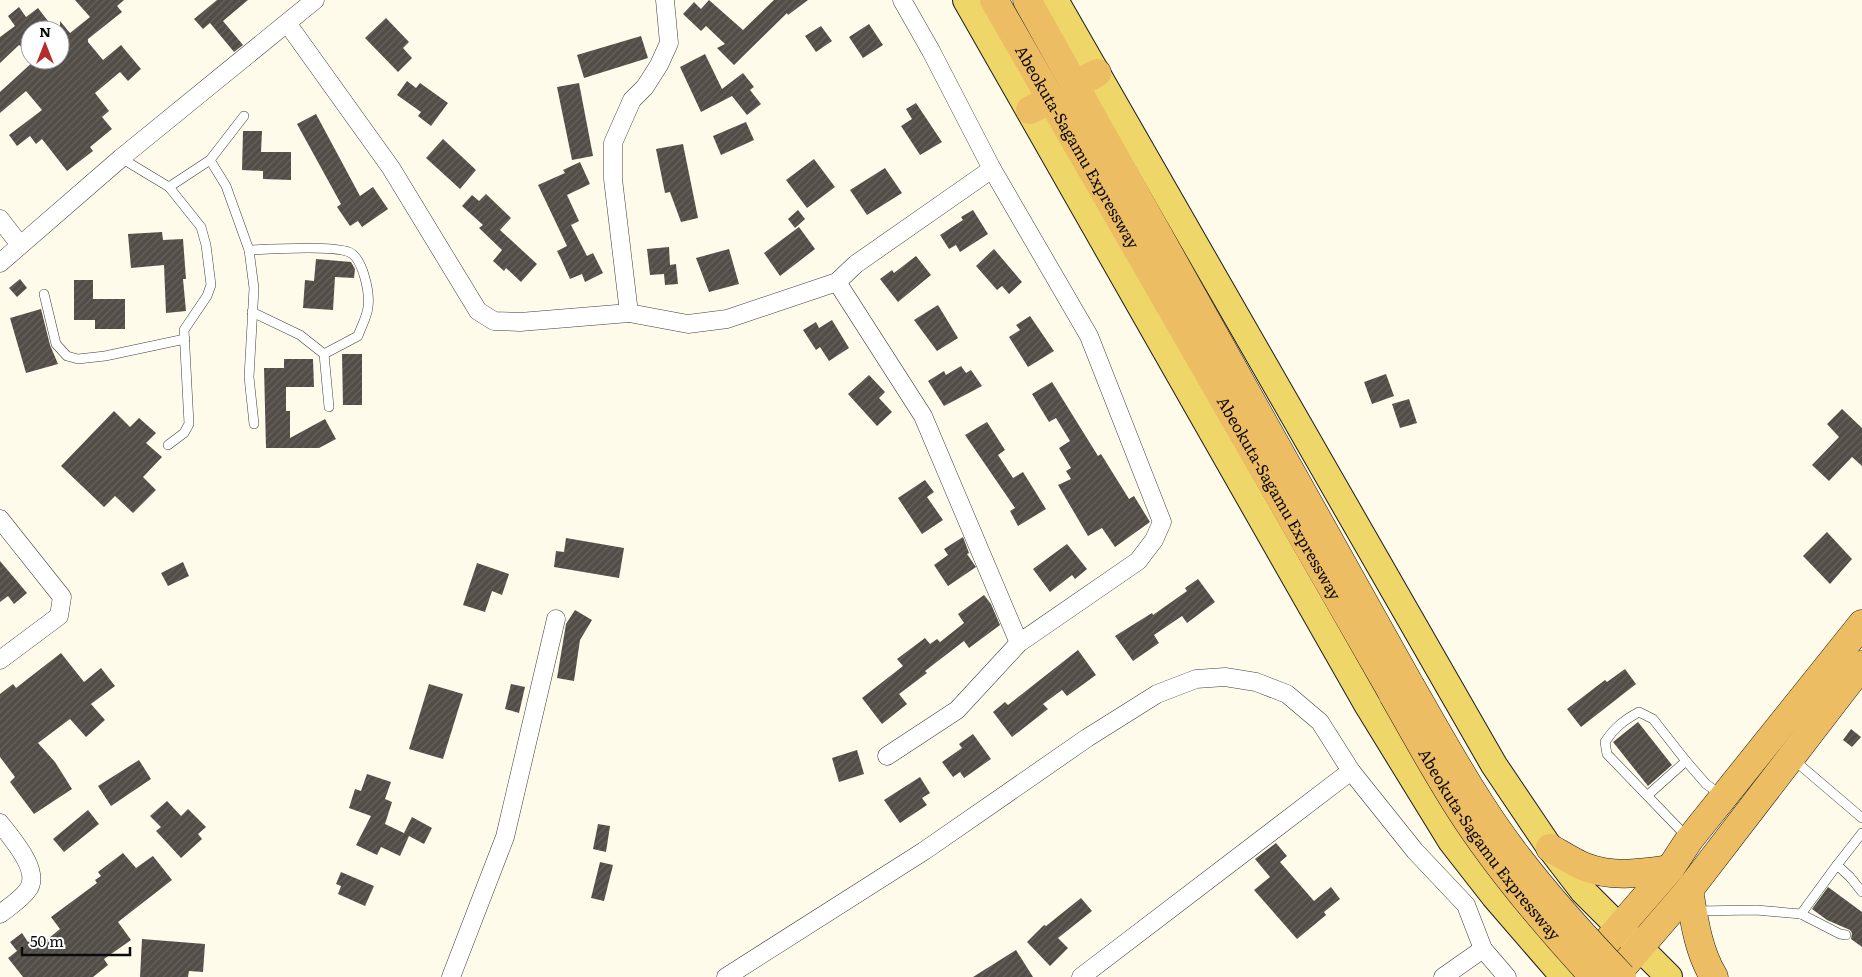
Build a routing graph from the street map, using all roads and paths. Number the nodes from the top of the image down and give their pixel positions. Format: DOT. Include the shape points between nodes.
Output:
graph roads {
  1 [pos="315,0"];
  2 [pos="665,0"];
  3 [pos="902,0"];
  4 [pos="966,0"];
  5 [pos="994,0"];
  6 [pos="1026,0"];
  7 [pos="1055,0"];
  8 [pos="287,23"];
  9 [pos="1086,79"];
  10 [pos="1041,105"];
  11 [pos="244,116"];
  12 [pos="121,158"];
  13 [pos="210,160"];
  14 [pos="992,169"];
  15 [pos="169,187"];
  16 [pos="0,219"];
  17 [pos="20,245"];
  18 [pos="249,250"];
  19 [pos="0,263"];
  20 [pos="837,282"];
  21 [pos="44,294"];
  22 [pos="252,312"];
  23 [pos="629,313"];
  24 [pos="184,339"];
  25 [pos="324,354"];
  26 [pos="329,407"];
  27 [pos="254,424"];
  28 [pos="168,445"];
  29 [pos="0,519"];
  30 [pos="556,619"];
  31 [pos="1862,624"];
  32 [pos="1019,642"];
  33 [pos="0,660"];
  34 [pos="1862,665"];
  35 [pos="1401,689"];
  36 [pos="887,756"];
  37 [pos="1791,757"];
  38 [pos="1686,761"];
  39 [pos="1351,771"];
  40 [pos="1648,795"];
  41 [pos="1725,798"];
  42 [pos="1862,818"];
  43 [pos="0,823"];
  44 [pos="1862,833"];
  45 [pos="1689,840"];
  46 [pos="1550,848"];
  47 [pos="1837,865"];
  48 [pos="1670,869"];
  49 [pos="1862,892"];
  50 [pos="1691,900"];
  51 [pos="0,914"];
  52 [pos="1801,914"];
  53 [pos="1619,929"];
  54 [pos="1846,935"];
  55 [pos="1639,948"];
  56 [pos="1483,949"];
  57 [pos="750,969"];
  58 [pos="451,977"];
  59 [pos="726,977"];
  60 [pos="1081,977"];
  61 [pos="1443,977"];
  62 [pos="1507,977"];
  63 [pos="1564,977"];
  64 [pos="1576,977"];
  65 [pos="1594,977"];
  66 [pos="1614,977"];
  67 [pos="1622,977"];
  68 [pos="1669,977"];
  69 [pos="1714,977"];
  1 -- 8 [label="street"];
  2 -- 23 [label="street" via="669,43 645,87 632,100 613,143 613,179"];
  3 -- 14 [label="street"];
  4 -- 10 [label="main road"];
  5 -- 10 [label="highway, Abeokuta-Sagamu Expressway"];
  6 -- 9 [label="highway, Abeokuta-Sagamu Expressway"];
  7 -- 9 [label="main road"];
  8 -- 12 [label="street"];
  8 -- 23 [label="street" via="392,168 478,311 494,320 520,322"];
  9 -- 35 [label="highway, Abeokuta-Sagamu Expressway"];
  9 -- 46 [label="main road" via="1494,766"];
  10 -- 35 [label="highway, Abeokuta-Sagamu Expressway"];
  10 -- 63 [label="main road" via="1378,723 1451,841"];
  11 -- 13 [label="lane"];
  12 -- 15 [label="lane"];
  12 -- 17 [label="street"];
  13 -- 15 [label="lane"];
  13 -- 18 [label="lane" via="226,186"];
  14 -- 20 [label="street" via="856,264"];
  14 -- 32 [label="street" via="1089,336 1162,522 1154,540 1138,561"];
  15 -- 24 [label="lane" via="201,227 211,285 184,330"];
  16 -- 17 [label="street"];
  17 -- 19 [label="street"];
  18 -- 22 [label="lane" via="254,288"];
  18 -- 25 [label="lane" via="330,250 348,252 357,258 362,268 368,307 358,336"];
  20 -- 23 [label="street" via="727,319 688,324"];
  20 -- 32 [label="street" via="923,416"];
  21 -- 24 [label="lane" via="56,344 68,356 78,359 105,356"];
  22 -- 25 [label="lane" via="300,335"];
  22 -- 27 [label="lane" via="249,377"];
  24 -- 28 [label="lane" via="189,424 184,433"];
  25 -- 26 [label="lane"];
  29 -- 33 [label="street" via="62,598 59,616"];
  30 -- 58 [label="street" via="506,837"];
  31 -- 41 [label="highway"];
  32 -- 36 [label="street" via="956,710"];
  34 -- 37 [label="highway"];
  35 -- 65 [label="highway, Abeokuta-Sagamu Expressway, bridge" via="1464,815 1506,875"];
  35 -- 67 [label="highway, Abeokuta-Sagamu Expressway, bridge" via="1518,858"];
  37 -- 42 [label="lane"];
  37 -- 50 [label="highway"];
  38 -- 40 [label="lane"];
  38 -- 40 [label="lane" via="1653,719 1639,712 1612,731 1605,742 1607,754"];
  38 -- 41 [label="lane" via="1706,784"];
  39 -- 56 [label="street" via="1415,851 1466,904"];
  39 -- 57 [label="street" via="1320,722 1287,694 1256,682 1225,677 1196,679 1157,694 1087,738"];
  39 -- 60 [label="street"];
  40 -- 45 [label="lane"];
  41 -- 45 [label="highway"];
  43 -- 51 [label="street" via="26,859 31,879 29,890"];
  44 -- 47 [label="lane"];
  45 -- 48 [label="highway"];
  46 -- 48 [label="highway" via="1585,867 1610,873 1634,874"];
  46 -- 53 [label="main road" via="1583,891"];
  47 -- 49 [label="lane"];
  47 -- 52 [label="lane"];
  48 -- 53 [label="highway"];
  50 -- 52 [label="lane"];
  50 -- 55 [label="highway"];
  50 -- 69 [label="highway" via="1696,928"];
  52 -- 54 [label="lane"];
  53 -- 55 [label="main road"];
  53 -- 64 [label="highway"];
  55 -- 66 [label="highway"];
  55 -- 68 [label="main road"];
  56 -- 61 [label="street"];
  56 -- 62 [label="street"];
  57 -- 59 [label="street"];
}
